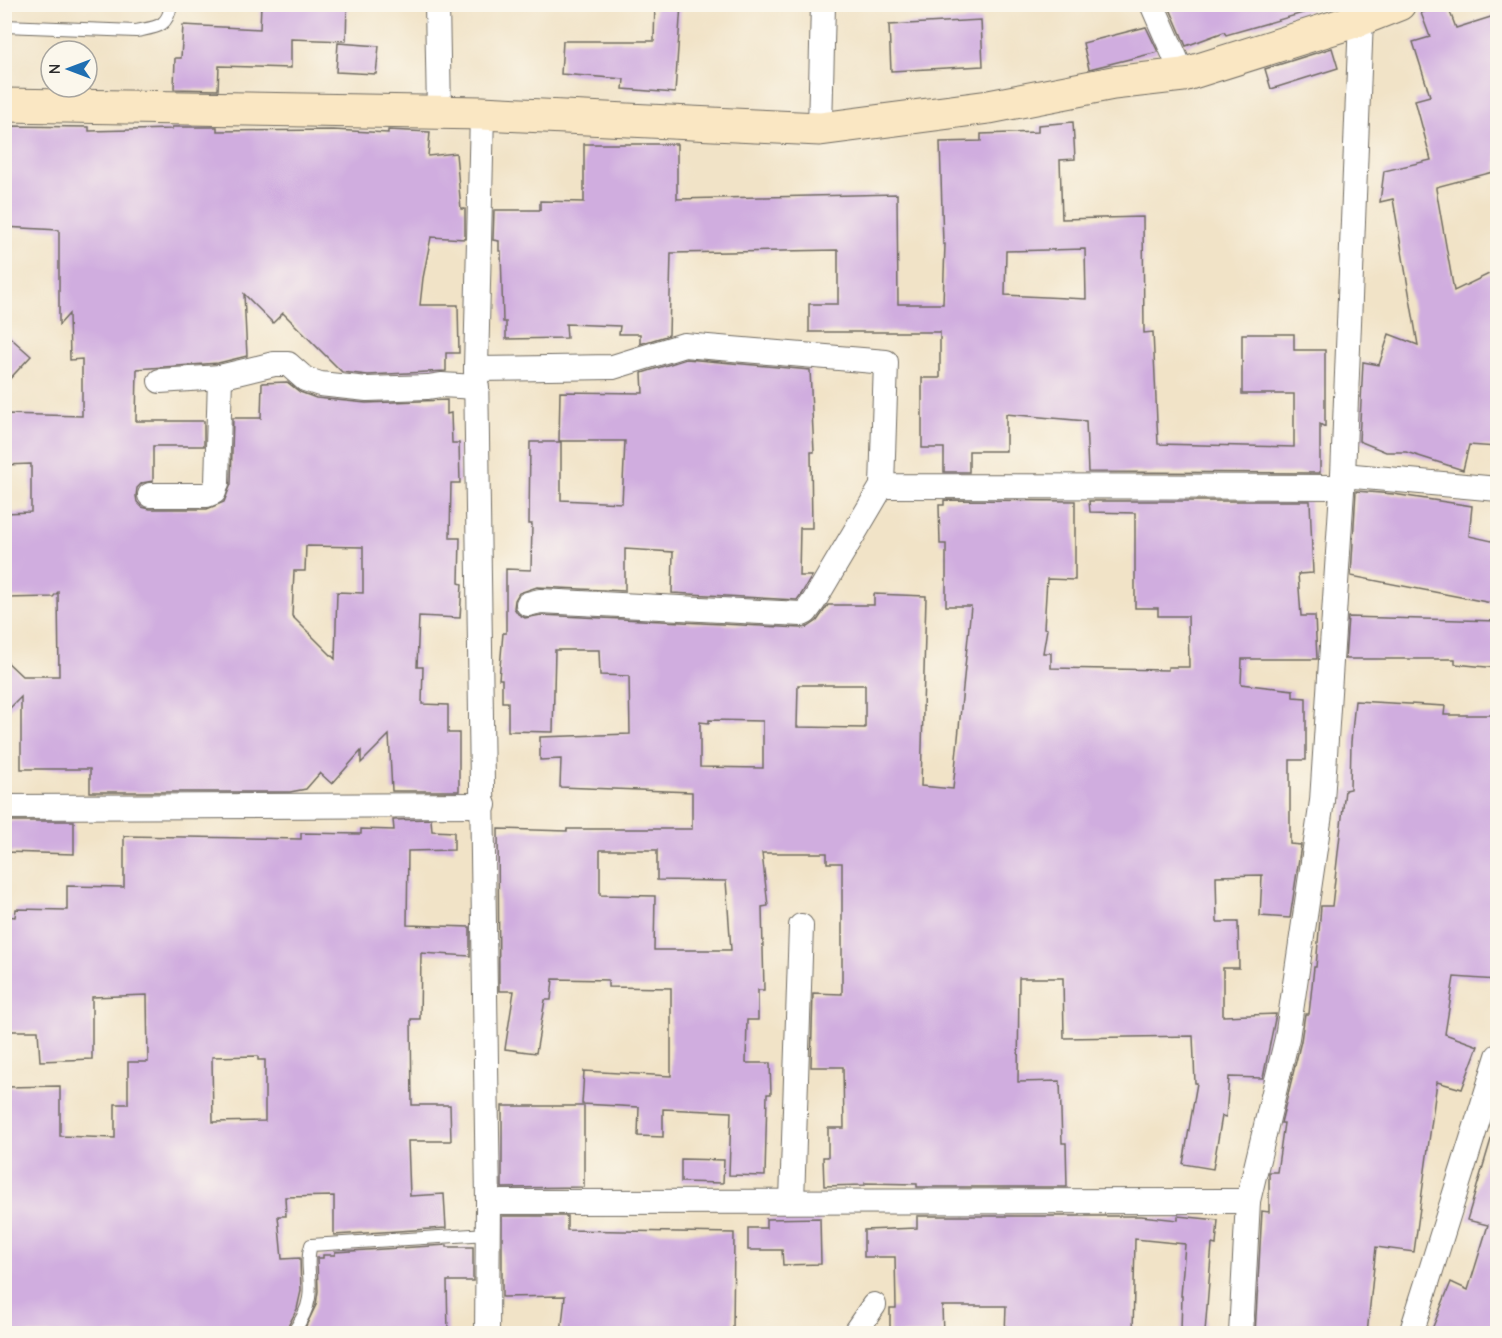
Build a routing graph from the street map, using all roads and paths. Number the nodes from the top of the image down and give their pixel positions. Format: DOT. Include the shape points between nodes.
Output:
graph roads {
  1 [pos="171,4"];
  2 [pos="437,4"];
  3 [pos="823,4"];
  4 [pos="1152,4"];
  5 [pos="1399,4"];
  6 [pos="1361,19"];
  7 [pos="4,26"];
  8 [pos="1183,75"];
  9 [pos="4,105"];
  10 [pos="439,112"];
  11 [pos="482,113"];
  12 [pos="820,129"];
  13 [pos="220,377"];
  14 [pos="477,378"];
  15 [pos="160,381"];
  16 [pos="1343,481"];
  17 [pos="882,486"];
  18 [pos="1497,489"];
  19 [pos="150,495"];
  20 [pos="528,604"];
  21 [pos="484,805"];
  22 [pos="4,807"];
  23 [pos="801,926"];
  24 [pos="1497,1056"];
  25 [pos="1493,1087"];
  26 [pos="792,1201"];
  27 [pos="1248,1201"];
  28 [pos="489,1202"];
  29 [pos="488,1234"];
  30 [pos="874,1305"];
  31 [pos="292,1334"];
  32 [pos="487,1334"];
  33 [pos="854,1334"];
  34 [pos="1241,1334"];
  35 [pos="1411,1334"];
  1 -- 7 [label="lane" via="167,20 158,27 136,31"];
  2 -- 10 [label="street"];
  3 -- 12 [label="street"];
  4 -- 8 [label="street"];
  5 -- 6 [label="street"];
  6 -- 8 [label="street"];
  6 -- 16 [label="street"];
  8 -- 12 [label="street" via="1113,83 989,107"];
  9 -- 10 [label="street"];
  10 -- 11 [label="street"];
  11 -- 12 [label="street"];
  11 -- 14 [label="street"];
  13 -- 14 [label="street" via="288,364 305,379 320,384 367,389 428,387"];
  13 -- 15 [label="street"];
  13 -- 19 [label="street" via="214,492"];
  14 -- 17 [label="street" via="613,367 684,345 886,362"];
  14 -- 21 [label="street"];
  16 -- 17 [label="street"];
  16 -- 18 [label="street"];
  16 -- 27 [label="street" via="1322,801 1287,1038"];
  17 -- 20 [label="street" via="807,612 540,601"];
  21 -- 22 [label="street"];
  21 -- 28 [label="street"];
  23 -- 26 [label="street"];
  24 -- 25 [label="street"];
  25 -- 35 [label="street"];
  26 -- 27 [label="street"];
  26 -- 28 [label="street"];
  27 -- 34 [label="street"];
  28 -- 29 [label="street"];
  29 -- 31 [label="lane" via="311,1245 309,1298"];
  29 -- 32 [label="street"];
  30 -- 33 [label="street"];
}
